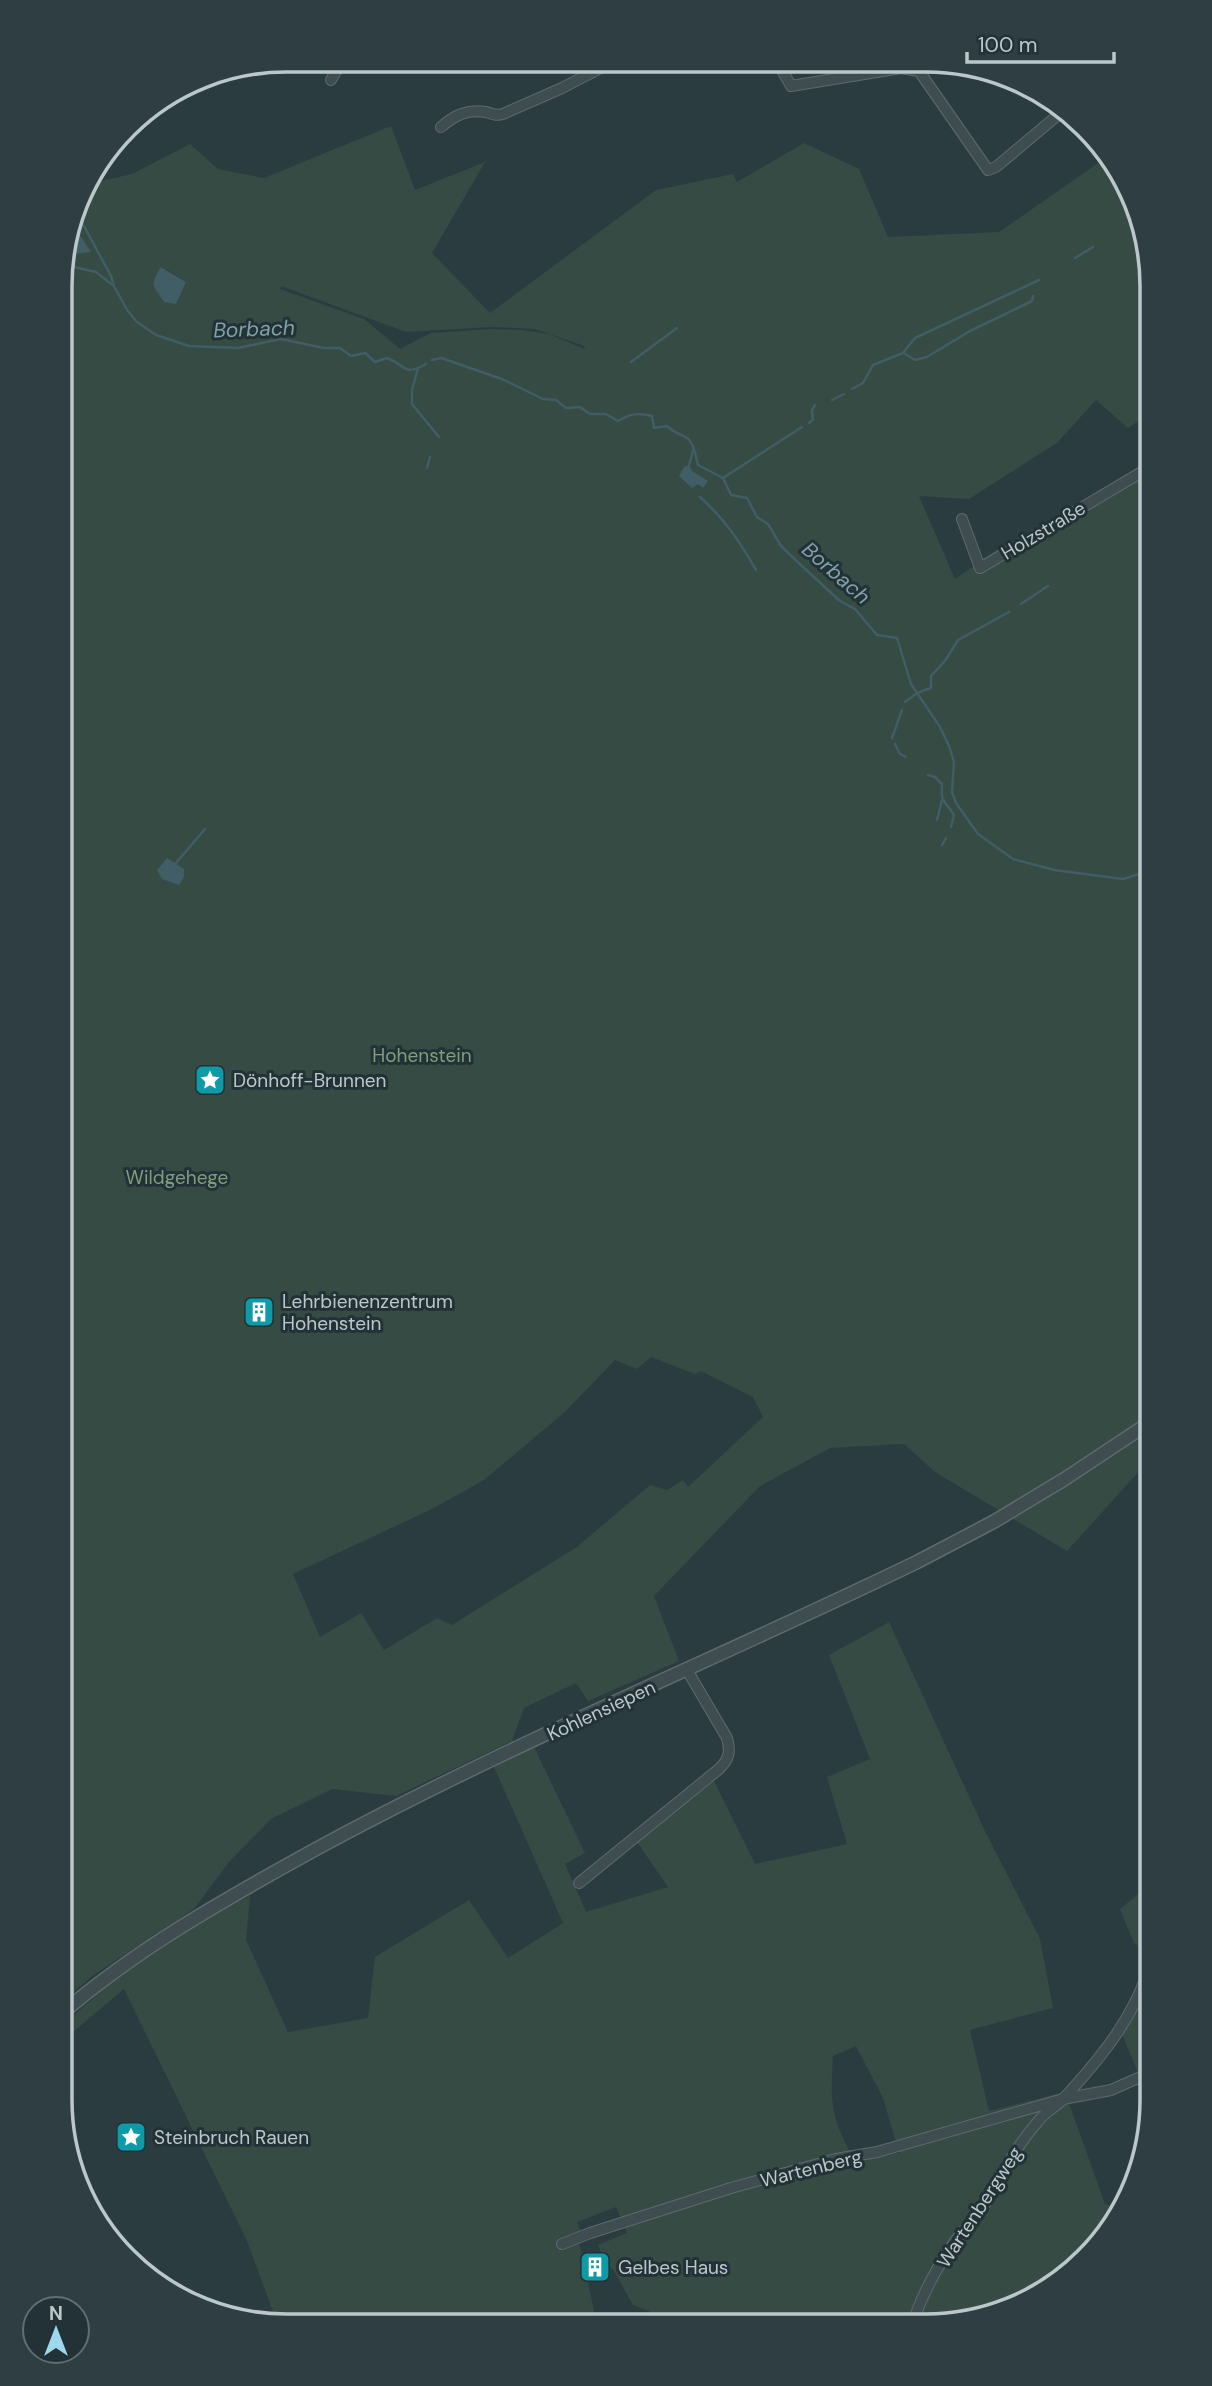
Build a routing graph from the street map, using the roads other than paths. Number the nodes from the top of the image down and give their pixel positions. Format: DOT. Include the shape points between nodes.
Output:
graph roads {
  1 [pos="336,72"];
  2 [pos="593,72"];
  3 [pos="783,72"];
  4 [pos="877,72"];
  5 [pos="920,72"];
  6 [pos="331,80"];
  7 [pos="1056,117"];
  8 [pos="440,127"];
  9 [pos="1140,473"];
  10 [pos="962,519"];
  11 [pos="1140,1429"];
  12 [pos="687,1670"];
  13 [pos="579,1883"];
  14 [pos="1140,1990"];
  15 [pos="72,2005"];
  16 [pos="1140,2077"];
  17 [pos="1063,2099"];
  18 [pos="562,2244"];
  19 [pos="915,2314"];
  1 -- 6 [label="street"];
  2 -- 8 [label="street" via="503,114 456,114"];
  3 -- 4 [label="street" via="791,86"];
  5 -- 7 [label="street" via="988,170"];
  9 -- 10 [label="street, Holzstraße" via="980,568"];
  11 -- 12 [label="street, Kohlensiepen" via="995,1521"];
  12 -- 13 [label="street" via="727,1738 728,1759"];
  12 -- 15 [label="street, Kohlensiepen" via="441,1784 259,1880 113,1972"];
  14 -- 17 [label="street, Wartenbergweg" via="1111,2043"];
  16 -- 17 [label="street" via="1111,2090"];
  17 -- 18 [label="street, Wartenberg" via="732,2188"];
  17 -- 19 [label="street, Wartenbergweg" via="1016,2148 985,2203 933,2277"];
}
